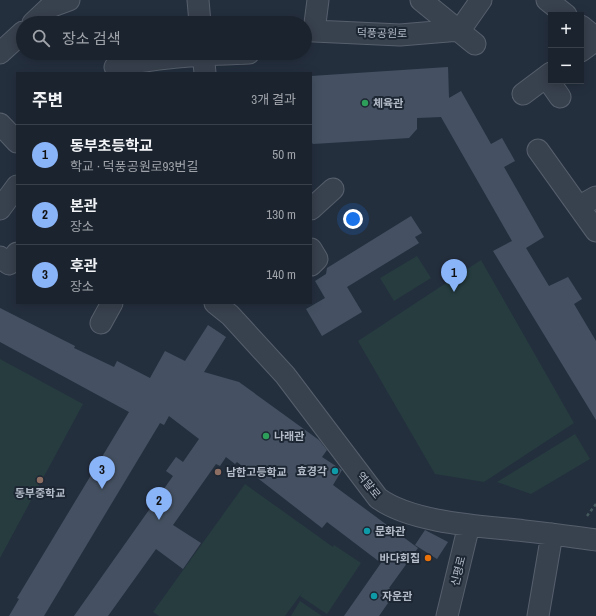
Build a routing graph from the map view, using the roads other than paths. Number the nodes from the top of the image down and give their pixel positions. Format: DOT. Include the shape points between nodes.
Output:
graph roads {
  1 [pos="69,0"];
  2 [pos="198,0"];
  3 [pos="318,0"];
  4 [pos="421,0"];
  5 [pos="481,0"];
  6 [pos="40,16"];
  7 [pos="199,16"];
  8 [pos="584,29"];
  9 [pos="460,30"];
  10 [pos="16,38"];
  11 [pos="596,39"];
  12 [pos="475,44"];
  13 [pos="584,49"];
  14 [pos="0,53"];
  15 [pos="203,60"];
  16 [pos="115,67"];
  17 [pos="548,76"];
  18 [pos="554,84"];
  19 [pos="523,94"];
  20 [pos="560,97"];
  21 [pos="0,124"];
  22 [pos="16,141"];
  23 [pos="538,150"];
  24 [pos="16,187"];
  25 [pos="334,189"];
  26 [pos="588,201"];
  27 [pos="0,208"];
  28 [pos="312,208"];
  29 [pos="596,231"];
  30 [pos="312,252"];
  31 [pos="312,264"];
  32 [pos="111,304"];
  33 [pos="225,307"];
  34 [pos="101,323"];
  35 [pos="469,525"];
  36 [pos="552,534"];
  37 [pos="596,540"];
  38 [pos="447,616"];
  39 [pos="538,616"];
  1 -- 6 [label="street" via="50,7"];
  2 -- 7 [label="street"];
  3 -- 9 [label="street, 덕풍공원로" via="314,31 400,35"];
  4 -- 9 [label="street"];
  5 -- 9 [label="street"];
  8 -- 11 [label="street"];
  9 -- 12 [label="street"];
  10 -- 14 [label="street"];
  11 -- 13 [label="street"];
  15 -- 16 [label="street" via="127,64"];
  17 -- 19 [label="street"];
  18 -- 20 [label="street"];
  21 -- 22 [label="street"];
  23 -- 26 [label="street"];
  24 -- 27 [label="street"];
  25 -- 28 [label="street"];
  26 -- 29 [label="street"];
  30 -- 31 [label="street" via="317,259"];
  32 -- 34 [label="street"];
  33 -- 35 [label="street, 역말로" via="285,375 378,498 389,506 427,518"];
  35 -- 36 [label="street, 역말로"];
  35 -- 38 [label="street, 신평로"];
  36 -- 37 [label="street, 역말로"];
  36 -- 39 [label="street"];
}
